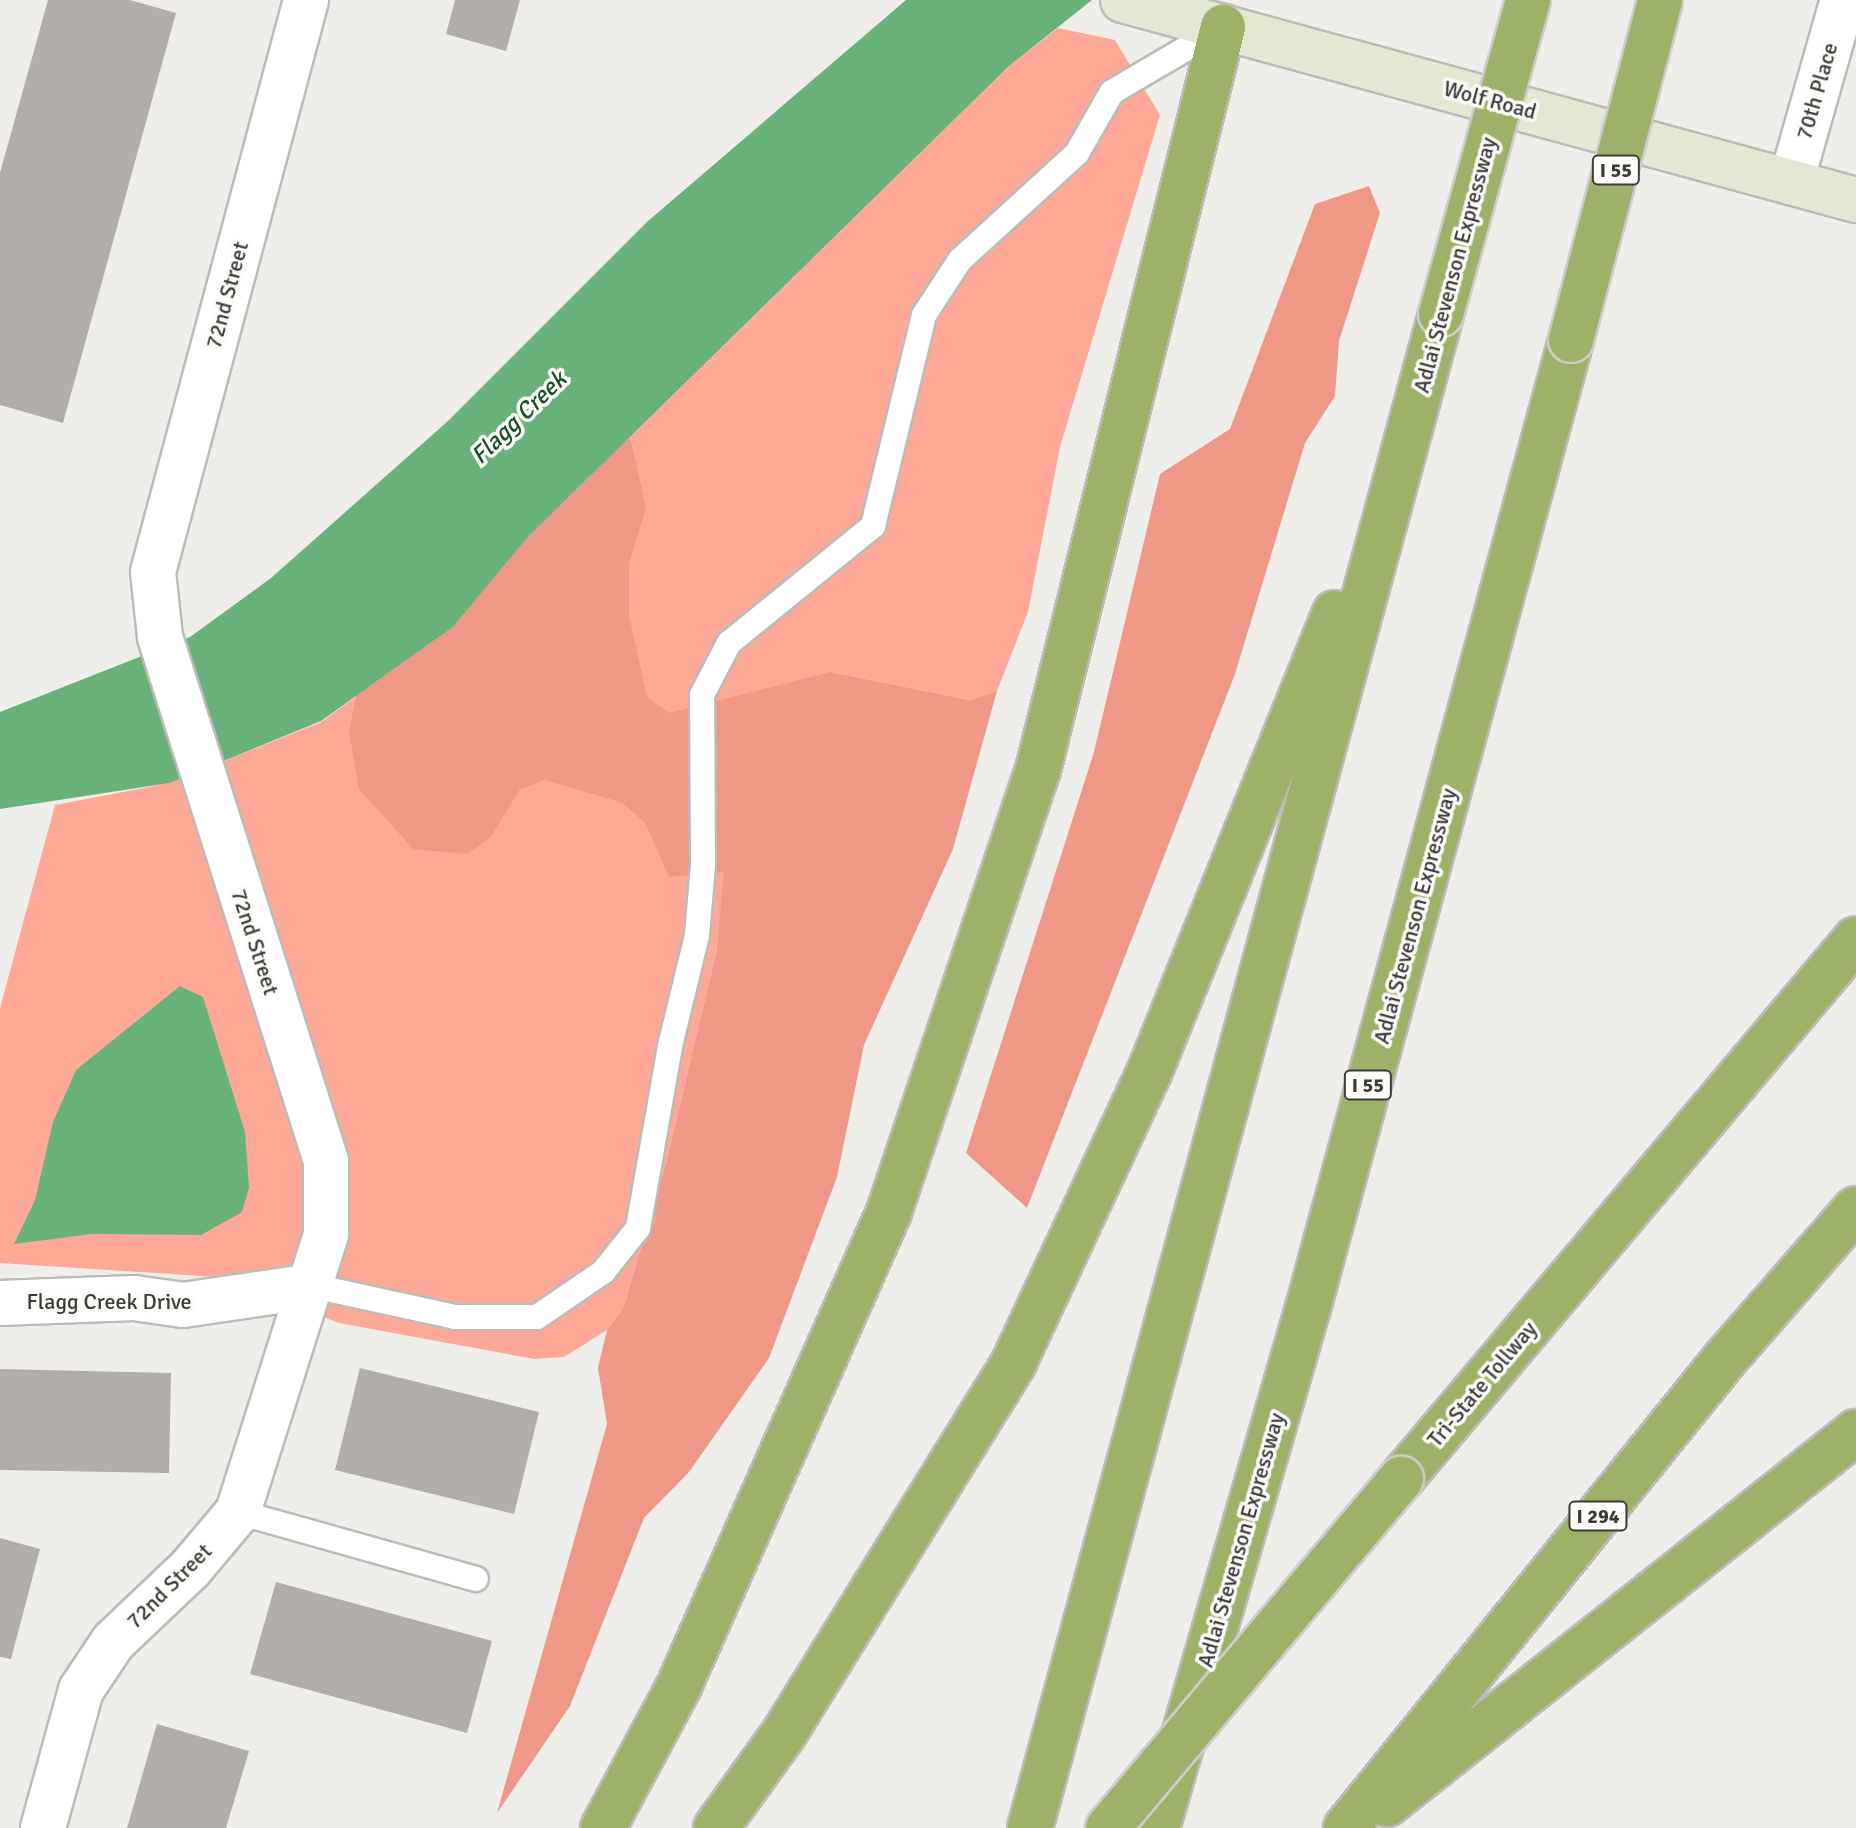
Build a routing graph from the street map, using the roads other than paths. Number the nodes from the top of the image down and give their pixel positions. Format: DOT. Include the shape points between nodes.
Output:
graph roads {
  1 [pos="306,0"];
  2 [pos="1528,0"];
  3 [pos="1660,0"];
  4 [pos="1843,0"];
  5 [pos="1136,4"];
  6 [pos="1223,27"];
  7 [pos="1791,182"];
  8 [pos="1856,200"];
  9 [pos="1410,429"];
  10 [pos="1856,939"];
  11 [pos="1856,1209"];
  12 [pos="313,1286"];
  13 [pos="0,1303"];
  14 [pos="1856,1432"];
  15 [pos="238,1512"];
  16 [pos="476,1579"];
  17 [pos="43,1828"];
  18 [pos="603,1828"];
  19 [pos="716,1828"];
  20 [pos="1030,1828"];
  21 [pos="1108,1828"];
  22 [pos="1157,1828"];
  23 [pos="1346,1828"];
  24 [pos="1357,1828"];
  1 -- 12 [label="street, 72nd Street" via="153,572 160,637 326,1161 326,1234"];
  2 -- 9 [label="highway, Adlai Stevenson Expressway, bridge"];
  3 -- 22 [label="highway, Adlai Stevenson Expressway / I 55, bridge" via="1308,1308"];
  4 -- 7 [label="street, 70th Place"];
  5 -- 6 [label="street, Wolf Road"];
  6 -- 7 [label="street, Wolf Road"];
  6 -- 12 [label="lane" via="1112,92 1077,153 960,260 924,315 873,526 729,643 702,695 703,865 697,935 670,1046 638,1228 603,1272 537,1317 455,1317"];
  6 -- 18 [label="highway" via="1038,770 889,1212 679,1686"];
  7 -- 8 [label="street, Wolf Road"];
  9 -- 19 [label="highway" via="1149,1073 1014,1362 785,1732"];
  9 -- 20 [label="highway, Adlai Stevenson Expressway"];
  10 -- 21 [label="highway, Tri-State Tollway, bridge"];
  11 -- 23 [label="highway, I 294" via="1725,1359"];
  12 -- 13 [label="street, Flagg Creek Drive" via="183,1305 134,1298"];
  12 -- 15 [label="street, 72nd Street"];
  14 -- 24 [label="highway"];
  15 -- 16 [label="lane"];
  15 -- 17 [label="street, 72nd Street" via="190,1569 113,1642 81,1690"];
}
